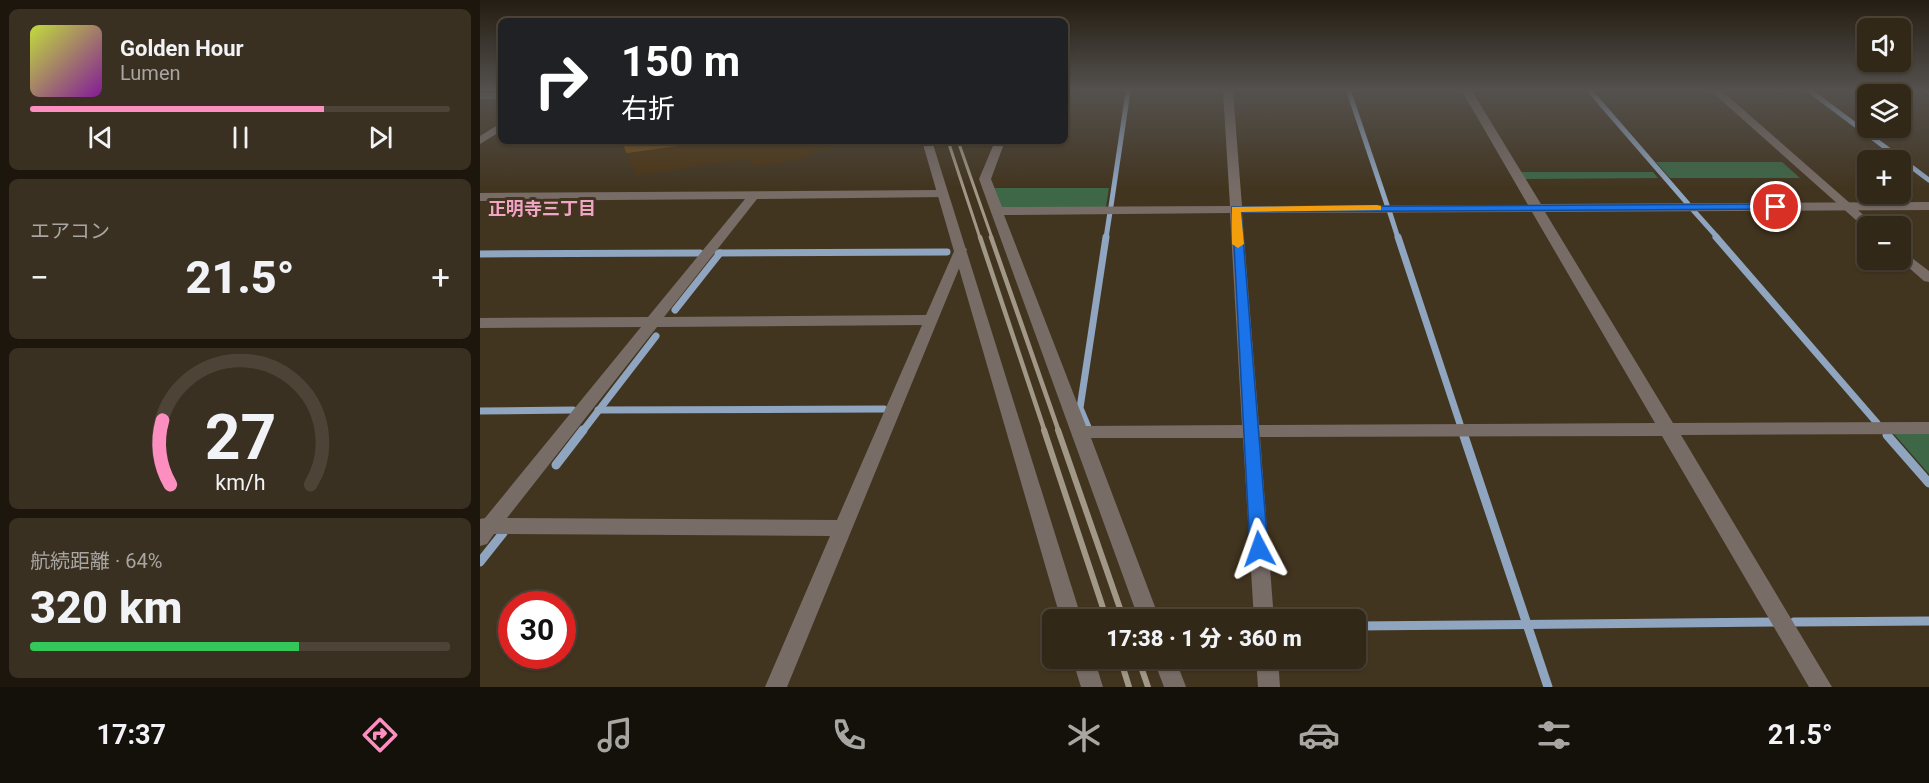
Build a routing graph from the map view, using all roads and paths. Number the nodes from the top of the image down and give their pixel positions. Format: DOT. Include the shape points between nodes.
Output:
graph roads {
  1 [pos="1230,123"];
  2 [pos="1486,123"];
  3 [pos="1752,123"];
  4 [pos="498,128"];
  5 [pos="480,141"];
  6 [pos="928,144"];
  7 [pos="999,144"];
  8 [pos="941,194"];
  9 [pos="754,195"];
  10 [pos="480,197"];
  11 [pos="1536,207"];
  12 [pos="1848,207"];
  13 [pos="1929,207"];
  14 [pos="1236,209"];
  15 [pos="997,211"];
  16 [pos="1858,216"];
  17 [pos="961,249"];
  18 [pos="1911,262"];
  19 [pos="1929,278"];
  20 [pos="929,320"];
  21 [pos="653,322"];
  22 [pos="480,323"];
  23 [pos="1929,428"];
  24 [pos="1668,429"];
  25 [pos="1081,432"];
  26 [pos="1251,432"];
  27 [pos="843,528"];
  28 [pos="483,530"];
  29 [pos="1069,609"];
  30 [pos="1146,609"];
  31 [pos="1263,609"];
  32 [pos="1086,669"];
  33 [pos="1168,669"];
  34 [pos="1268,669"];
  35 [pos="776,687"];
  36 [pos="1092,687"];
  37 [pos="1175,687"];
  38 [pos="1269,687"];
  39 [pos="1821,687"];
  1 -- 14 [label="street"];
  2 -- 11 [label="street"];
  3 -- 12 [label="street"];
  4 -- 5 [label="street"];
  6 -- 8 [label="street"];
  7 -- 15 [label="street" via="985,179"];
  8 -- 9 [label="street"];
  8 -- 17 [label="street"];
  9 -- 10 [label="street"];
  9 -- 21 [label="street"];
  11 -- 12 [label="street"];
  11 -- 14 [label="street"];
  11 -- 24 [label="street"];
  12 -- 13 [label="street"];
  12 -- 16 [label="street"];
  14 -- 15 [label="street"];
  14 -- 26 [label="street"];
  15 -- 25 [label="street"];
  17 -- 20 [label="street"];
  17 -- 29 [label="street"];
  18 -- 19 [label="street"];
  20 -- 21 [label="street"];
  20 -- 27 [label="street"];
  21 -- 22 [label="street"];
  21 -- 28 [label="street"];
  23 -- 24 [label="street"];
  24 -- 26 [label="street"];
  24 -- 39 [label="street"];
  25 -- 26 [label="street"];
  25 -- 30 [label="street"];
  26 -- 31 [label="street"];
  27 -- 28 [label="street"];
  27 -- 35 [label="street"];
  32 -- 36 [label="street"];
  33 -- 37 [label="street"];
  34 -- 38 [label="street"];
}
